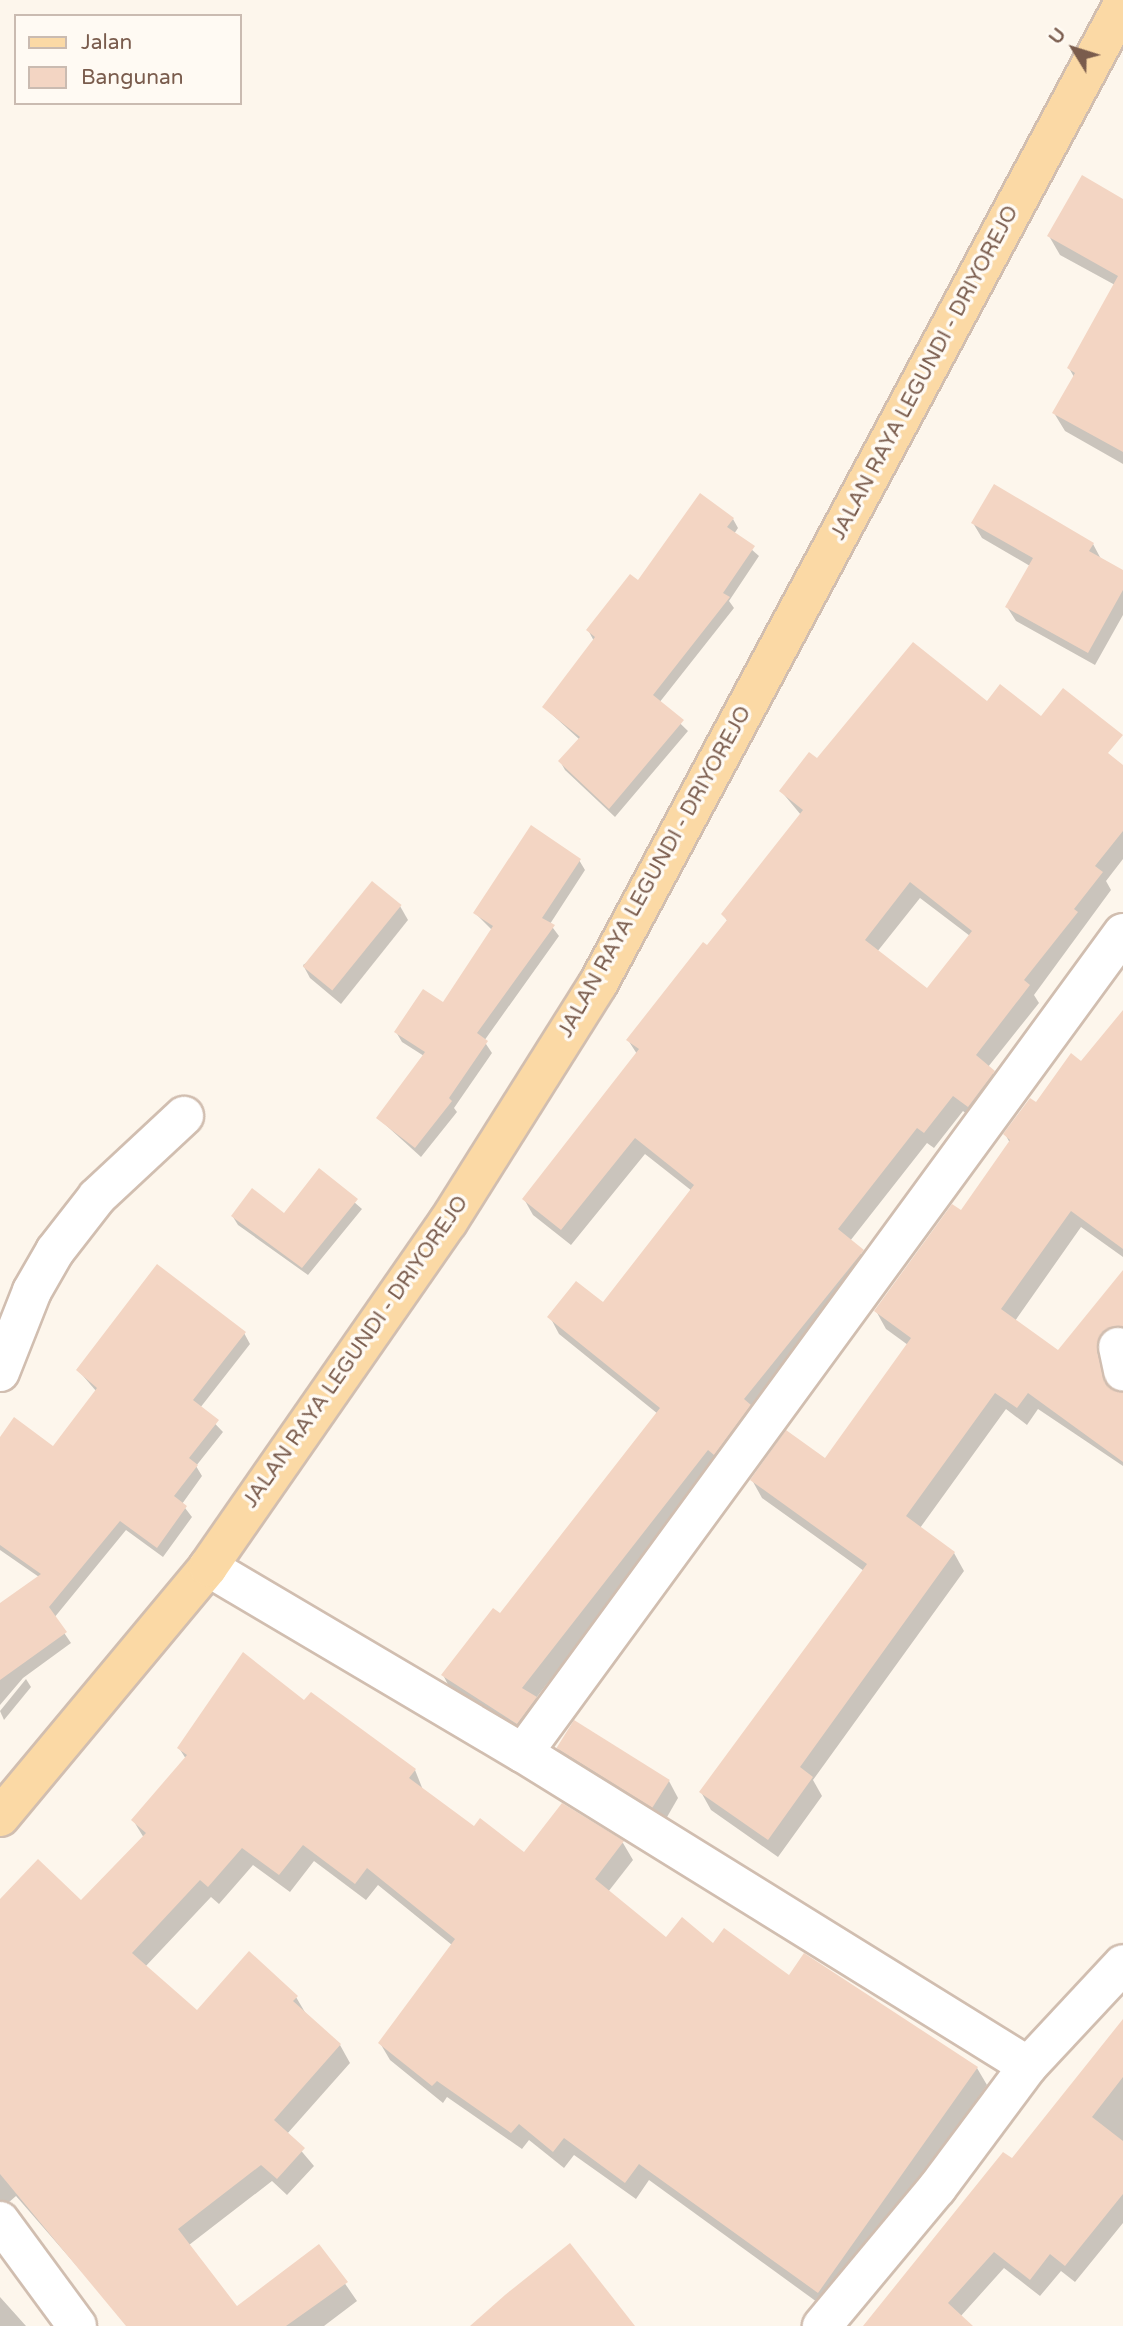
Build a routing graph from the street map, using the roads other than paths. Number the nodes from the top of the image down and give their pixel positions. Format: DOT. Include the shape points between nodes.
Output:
graph roads {
  1 [pos="1123,5"];
  2 [pos="1123,933"];
  3 [pos="184,1116"];
  4 [pos="0,1373"];
  5 [pos="208,1567"];
  6 [pos="523,1753"];
  7 [pos="0,1817"];
  8 [pos="1123,1964"];
  9 [pos="1028,2066"];
  10 [pos="0,2221"];
  11 [pos="77,2326"];
  12 [pos="822,2326"];
  1 -- 5 [label="main road, JALAN RAYA LEGUNDI - DRIYOREJO" via="598,985 448,1222"];
  2 -- 6 [label="street"];
  3 -- 4 [label="street" via="97,1196 55,1251 32,1292"];
  5 -- 6 [label="street"];
  5 -- 7 [label="main road, JALAN RAYA LEGUNDI - DRIYOREJO"];
  6 -- 9 [label="street"];
  8 -- 9 [label="street"];
  9 -- 12 [label="street" via="937,2188"];
  10 -- 11 [label="street"];
}
